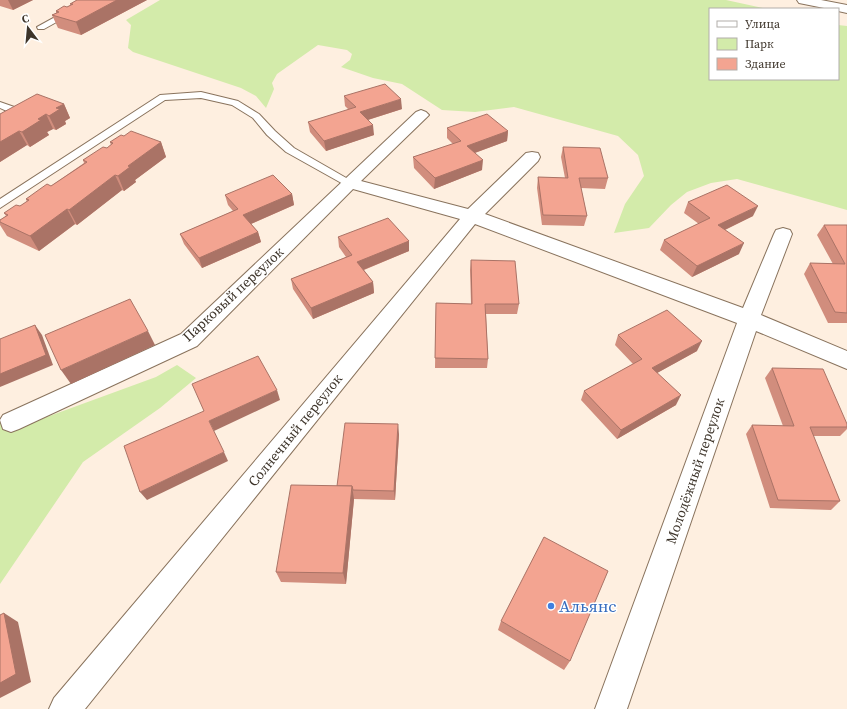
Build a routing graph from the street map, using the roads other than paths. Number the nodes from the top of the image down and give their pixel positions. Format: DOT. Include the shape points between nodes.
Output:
graph roads {
  1 [pos="92,0"];
  2 [pos="803,0"];
  3 [pos="847,9"];
  4 [pos="41,27"];
  5 [pos="0,105"];
  6 [pos="421,115"];
  7 [pos="0,122"];
  8 [pos="532,157"];
  9 [pos="349,183"];
  10 [pos="0,204"];
  11 [pos="472,216"];
  12 [pos="783,234"];
  13 [pos="749,319"];
  14 [pos="847,360"];
  15 [pos="11,422"];
  16 [pos="65,709"];
  17 [pos="611,709"];
  1 -- 4 [label="lane"];
  2 -- 3 [label="street"];
  5 -- 7 [label="lane" via="17,111"];
  6 -- 9 [label="street, Парковый переулок"];
  8 -- 11 [label="street, Солнечный переулок"];
  9 -- 10 [label="lane" via="290,150 271,134 256,116 235,103 201,95 163,97"];
  9 -- 11 [label="street"];
  9 -- 15 [label="street, Парковый переулок" via="189,340"];
  11 -- 13 [label="street"];
  11 -- 16 [label="street, Солнечный переулок"];
  12 -- 13 [label="street, Молодёжный переулок"];
  13 -- 14 [label="street"];
  13 -- 17 [label="street, Молодёжный переулок"];
}
